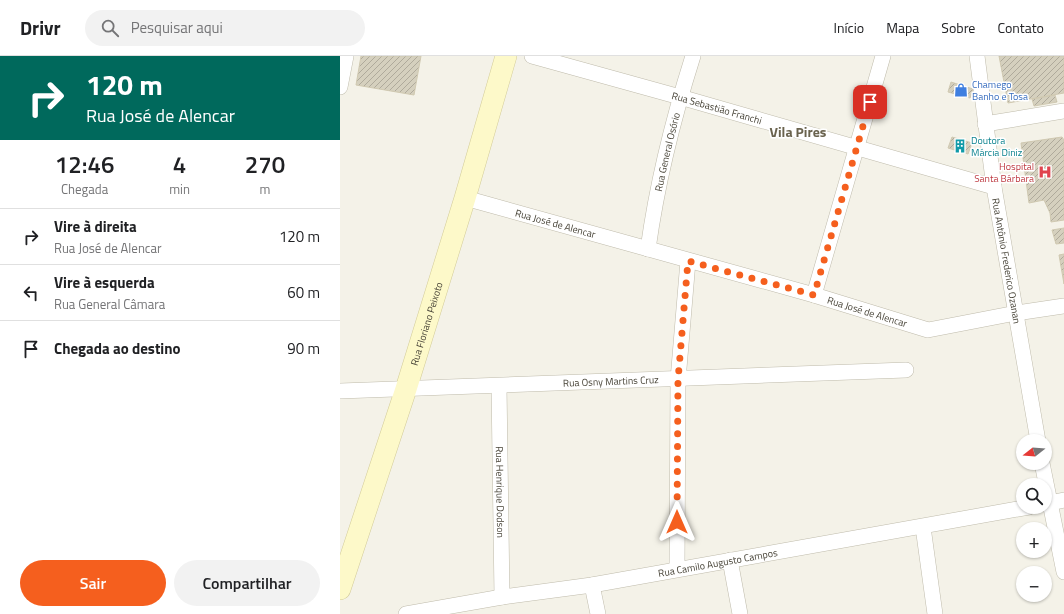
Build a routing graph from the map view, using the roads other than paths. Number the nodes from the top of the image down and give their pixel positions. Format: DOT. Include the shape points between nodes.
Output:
graph roads {
  1 [pos="346,56"];
  2 [pos="506,56"];
  3 [pos="532,56"];
  4 [pos="693,56"];
  5 [pos="884,56"];
  6 [pos="977,56"];
  7 [pos="340,87"];
  8 [pos="680,97"];
  9 [pos="1064,111"];
  10 [pos="985,124"];
  11 [pos="856,147"];
  12 [pos="994,187"];
  13 [pos="465,198"];
  14 [pos="648,249"];
  15 [pos="688,261"];
  16 [pos="814,295"];
  17 [pos="1064,306"];
  18 [pos="1016,313"];
  19 [pos="906,370"];
  20 [pos="678,380"];
  21 [pos="499,386"];
  22 [pos="406,389"];
  23 [pos="340,391"];
  24 [pos="1037,434"];
  25 [pos="1064,500"];
  26 [pos="1052,503"];
  27 [pos="1016,509"];
  28 [pos="1050,514"];
  29 [pos="924,527"];
  30 [pos="730,560"];
  31 [pos="677,569"];
  32 [pos="1064,572"];
  33 [pos="592,585"];
  34 [pos="340,590"];
  35 [pos="502,597"];
  36 [pos="460,609"];
  37 [pos="406,614"];
  38 [pos="598,614"];
  39 [pos="740,614"];
  40 [pos="935,614"];
  1 -- 7 [label="street"];
  2 -- 13 [label="main road, Rua Floriano Peixoto"];
  3 -- 8 [label="street, Rua Sebastião Franchi"];
  4 -- 8 [label="street, Rua General Osório"];
  5 -- 11 [label="street"];
  6 -- 10 [label="street, Rua Antônio Frederico Ozanan"];
  8 -- 11 [label="street, Rua Sebastião Franchi"];
  8 -- 14 [label="street, Rua General Osório" via="653,214"];
  9 -- 10 [label="street"];
  10 -- 12 [label="street, Rua Antônio Frederico Ozanan"];
  11 -- 12 [label="street, Rua Sebastião Franchi"];
  11 -- 16 [label="street"];
  12 -- 18 [label="street, Rua Antônio Frederico Ozanan"];
  13 -- 14 [label="street, Rua José de Alencar"];
  13 -- 22 [label="main road, Rua Floriano Peixoto"];
  14 -- 15 [label="street, Rua José de Alencar"];
  15 -- 16 [label="street, Rua José de Alencar"];
  15 -- 20 [label="street"];
  16 -- 18 [label="street, Rua José de Alencar" via="928,330"];
  17 -- 18 [label="street, Rua José de Alencar"];
  18 -- 24 [label="street, Rua Antônio Frederico Ozanan"];
  19 -- 20 [label="street, Rua Osny Martins Cruz"];
  20 -- 21 [label="street, Rua Osny Martins Cruz"];
  20 -- 31 [label="street"];
  21 -- 22 [label="street, Rua Osny Martins Cruz"];
  21 -- 35 [label="street, Rua Henrique Dodson"];
  22 -- 23 [label="street, Rua Osny Martins Cruz"];
  22 -- 34 [label="main road, Rua Floriano Peixoto"];
  25 -- 26 [label="street"];
  27 -- 29 [label="street, Rua Camilo Augusto Campos"];
  28 -- 32 [label="street"];
  29 -- 30 [label="street, Rua Camilo Augusto Campos"];
  29 -- 40 [label="street"];
  30 -- 31 [label="street, Rua Camilo Augusto Campos"];
  30 -- 39 [label="street"];
  31 -- 33 [label="street, Rua Camilo Augusto Campos"];
  33 -- 35 [label="street, Rua Camilo Augusto Campos"];
  33 -- 38 [label="street"];
  35 -- 36 [label="street, Rua Camilo Augusto Campos"];
  36 -- 37 [label="street, Rua Camilo Augusto Campos"];
}
